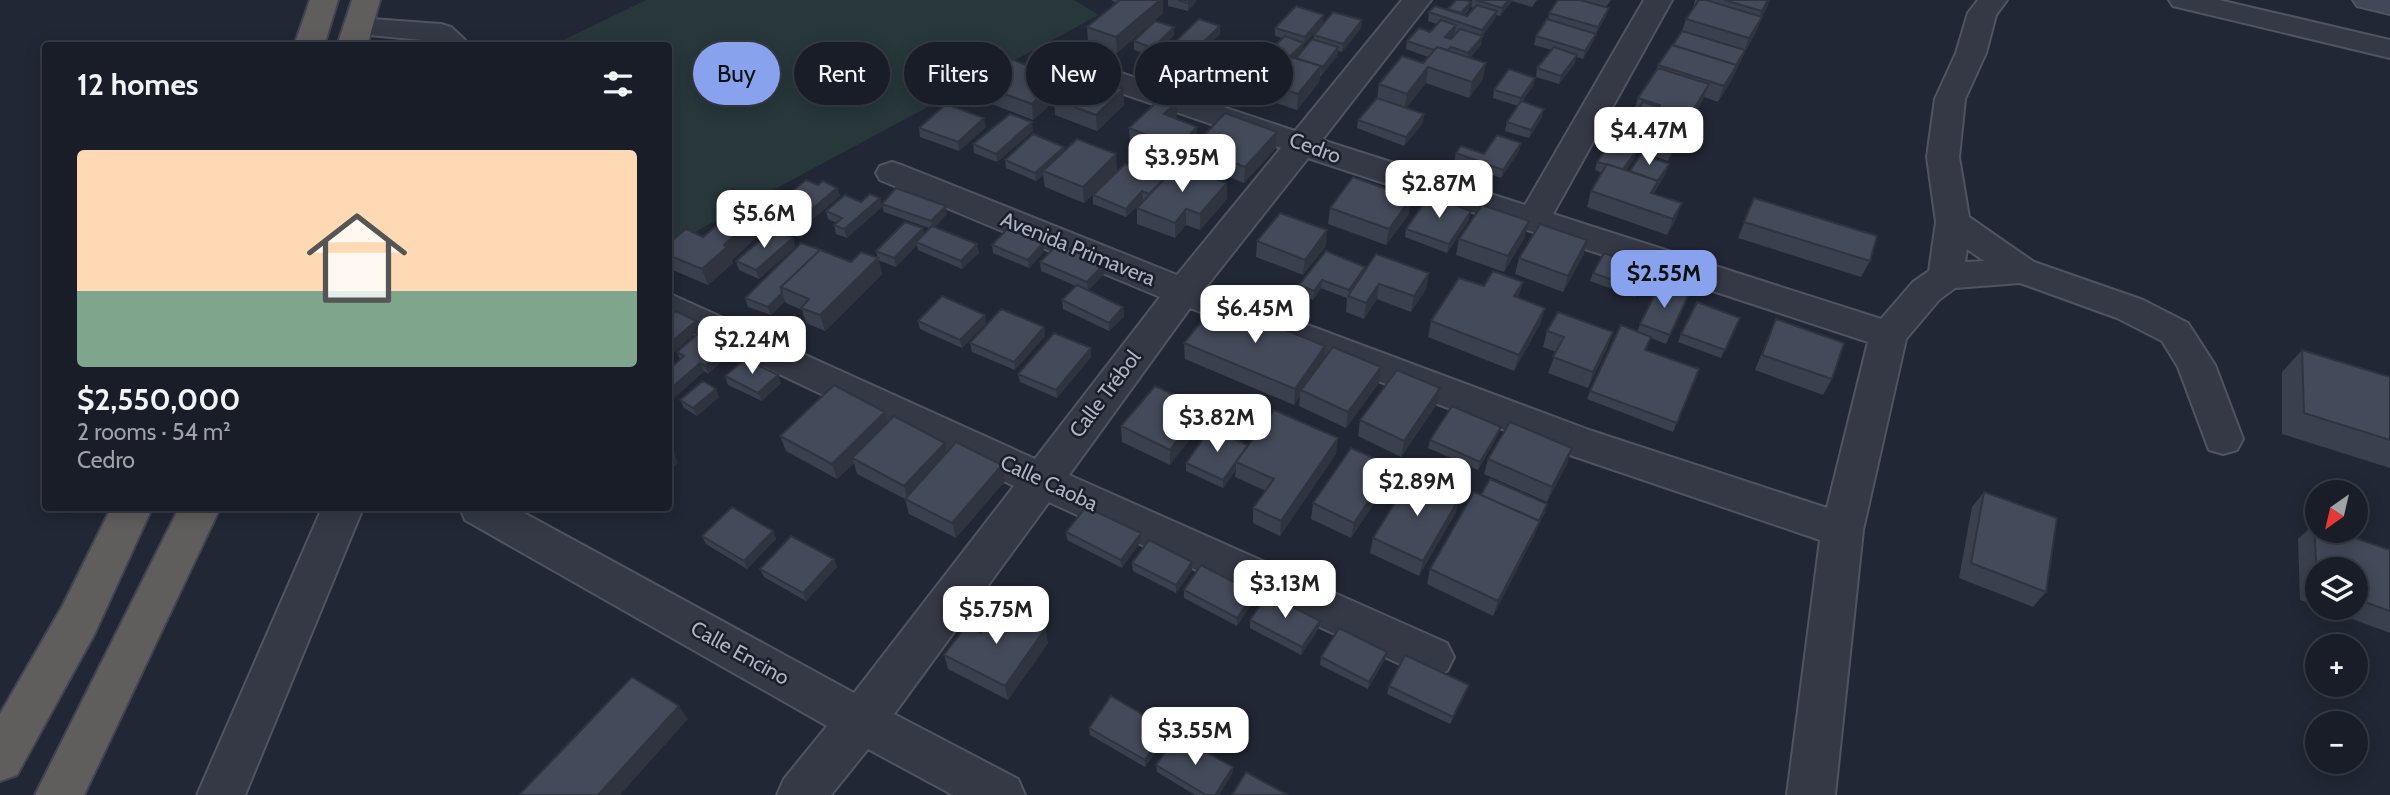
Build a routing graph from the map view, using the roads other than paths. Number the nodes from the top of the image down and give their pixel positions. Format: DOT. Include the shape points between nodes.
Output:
graph roads {
  1 [pos="324,0"];
  2 [pos="1418,0"];
  3 [pos="1658,0"];
  4 [pos="1993,0"];
  5 [pos="2183,0"];
  6 [pos="2367,0"];
  7 [pos="2390,5"];
  8 [pos="358,24"];
  9 [pos="310,42"];
  10 [pos="450,42"];
  11 [pos="2390,49"];
  12 [pos="1121,82"];
  13 [pos="1303,144"];
  14 [pos="892,173"];
  15 [pos="1533,220"];
  16 [pos="1953,222"];
  17 [pos="2022,271"];
  18 [pos="1945,276"];
  19 [pos="1184,292"];
  20 [pos="672,308"];
  21 [pos="1888,335"];
  22 [pos="2223,439"];
  23 [pos="1041,480"];
  24 [pos="130,511"];
  25 [pos="198,511"];
  26 [pos="341,511"];
  27 [pos="485,511"];
  28 [pos="1842,530"];
  29 [pos="1431,657"];
  30 [pos="861,721"];
  31 [pos="2,755"];
  32 [pos="59,795"];
  33 [pos="221,795"];
  34 [pos="802,795"];
  35 [pos="1001,795"];
  36 [pos="1811,795"];
  1 -- 9 [label="highway"];
  2 -- 13 [label="street, Calle Trébol"];
  3 -- 15 [label="street"];
  4 -- 16 [label="street" via="1982,13 1971,53 1950,99 1943,158"];
  5 -- 11 [label="street"];
  6 -- 7 [label="main road"];
  8 -- 10 [label="street" via="441,33"];
  12 -- 13 [label="street, Cedro"];
  13 -- 15 [label="street, Cedro"];
  13 -- 19 [label="street, Calle Trébol"];
  14 -- 19 [label="street, Avenida Primavera"];
  15 -- 21 [label="street, Cedro"];
  16 -- 17 [label="street"];
  16 -- 18 [label="street"];
  17 -- 18 [label="street"];
  17 -- 22 [label="street" via="2130,309 2175,332 2196,365"];
  18 -- 21 [label="street"];
  19 -- 23 [label="street, Calle Trébol"];
  19 -- 28 [label="street, Avenida Primavera" via="1578,442"];
  20 -- 23 [label="street, Calle Caoba"];
  21 -- 28 [label="street"];
  23 -- 29 [label="street, Calle Caoba"];
  23 -- 30 [label="street, Calle Trébol"];
  24 -- 31 [label="highway" via="79,619"];
  25 -- 32 [label="highway"];
  26 -- 33 [label="street"];
  27 -- 30 [label="street, Calle Encino"];
  28 -- 36 [label="street"];
  30 -- 34 [label="street, Calle Trébol"];
  30 -- 35 [label="street, Calle Encino"];
}
